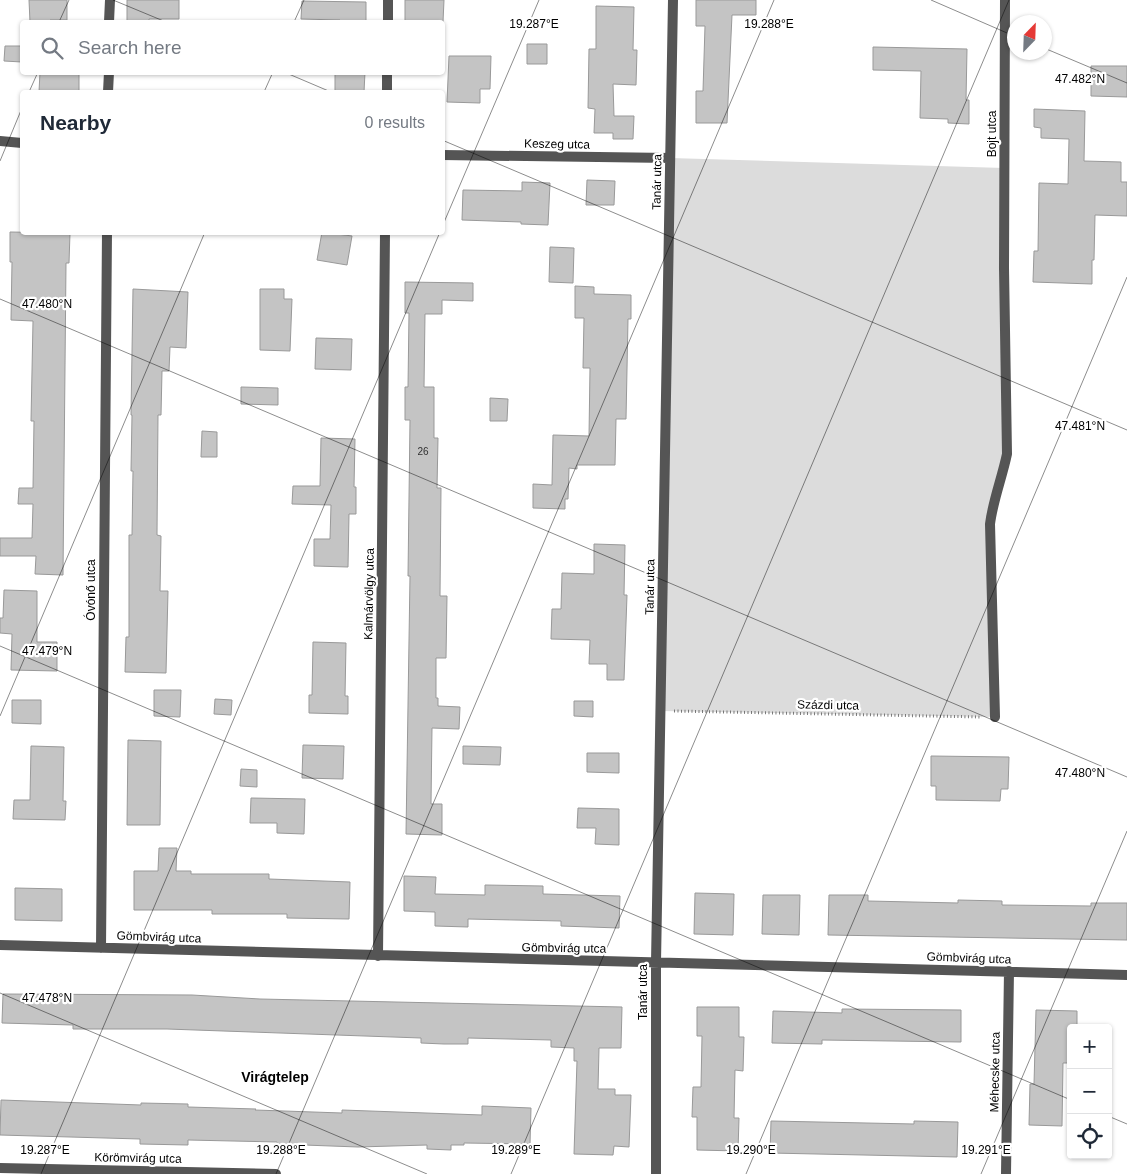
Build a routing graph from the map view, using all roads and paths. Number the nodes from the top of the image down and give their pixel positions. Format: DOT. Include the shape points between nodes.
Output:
graph roads {
  1 [pos="110,0"];
  2 [pos="388,0"];
  3 [pos="673,0"];
  4 [pos="1004,0"];
  5 [pos="109,20"];
  6 [pos="388,20"];
  7 [pos="108,75"];
  8 [pos="387,75"];
  9 [pos="108,90"];
  10 [pos="387,90"];
  11 [pos="0,141"];
  12 [pos="20,143"];
  13 [pos="445,155"];
  14 [pos="670,158"];
  15 [pos="107,235"];
  16 [pos="385,235"];
  17 [pos="660,711"];
  18 [pos="995,717"];
  19 [pos="0,945"];
  20 [pos="101,948"];
  21 [pos="378,956"];
  22 [pos="656,962"];
  23 [pos="1009,971"];
  24 [pos="1127,975"];
  25 [pos="0,1168"];
  26 [pos="276,1174"];
  27 [pos="656,1174"];
  28 [pos="1006,1174"];
  1 -- 5 [label="street"];
  2 -- 6 [label="street"];
  3 -- 14 [label="street, Tanár utca"];
  4 -- 18 [label="street, Bojt utca" via="1007,454 992,505 990,524"];
  7 -- 9 [label="street"];
  8 -- 10 [label="street"];
  11 -- 12 [label="street"];
  13 -- 14 [label="street, Keszeg utca"];
  14 -- 17 [label="street, Tanár utca"];
  15 -- 20 [label="street, Óvónő utca"];
  16 -- 21 [label="street, Kalmárvölgy utca"];
  17 -- 18 [label="path, Százdi utca"];
  17 -- 22 [label="street, Tanár utca"];
  19 -- 20 [label="street, Gömbvirág utca"];
  20 -- 21 [label="street, Gömbvirág utca"];
  21 -- 22 [label="street, Gömbvirág utca"];
  22 -- 23 [label="street, Gömbvirág utca"];
  22 -- 27 [label="street, Tanár utca"];
  23 -- 24 [label="street, Gömbvirág utca"];
  23 -- 28 [label="street, Méhecske utca"];
  25 -- 26 [label="street, Körömvirág utca"];
}
